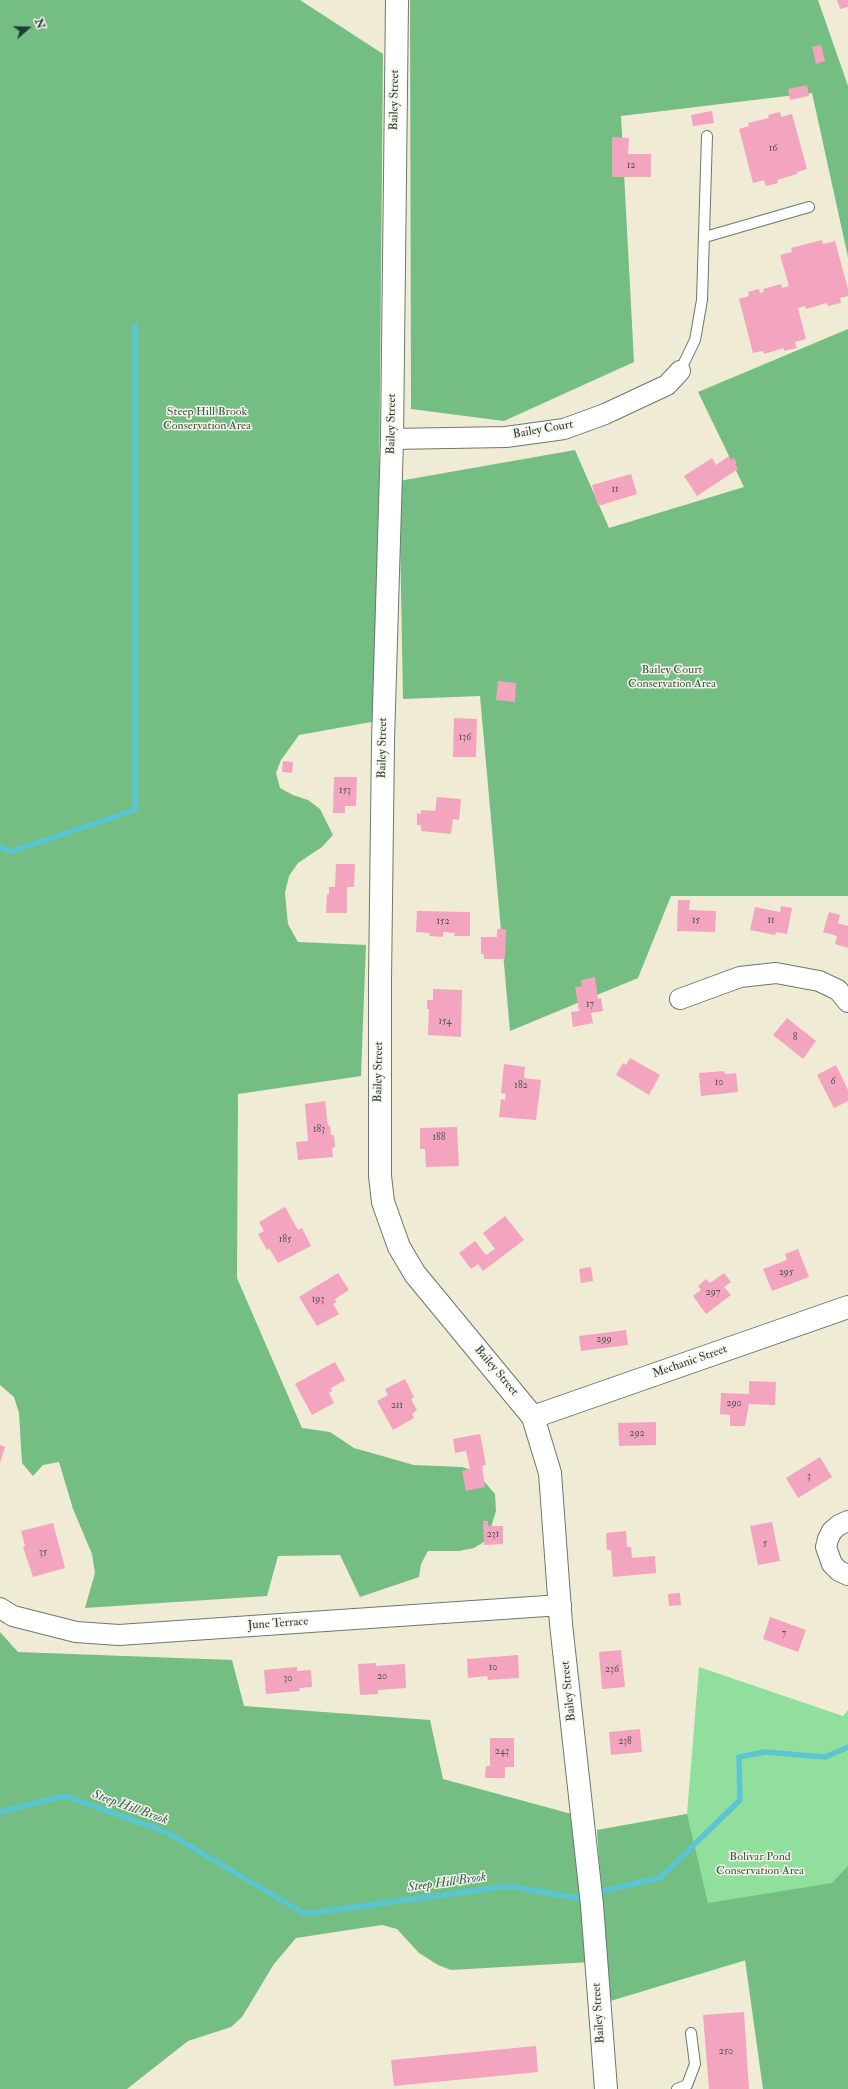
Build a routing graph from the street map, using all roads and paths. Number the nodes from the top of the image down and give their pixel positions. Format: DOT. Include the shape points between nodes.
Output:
graph roads {
  1 [pos="397,0"];
  2 [pos="707,136"];
  3 [pos="809,207"];
  4 [pos="705,237"];
  5 [pos="680,371"];
  6 [pos="392,439"];
  7 [pos="680,999"];
  8 [pos="848,1002"];
  9 [pos="848,1307"];
  10 [pos="533,1417"];
  11 [pos="848,1521"];
  12 [pos="848,1575"];
  13 [pos="561,1605"];
  14 [pos="0,1608"];
  15 [pos="692,2033"];
  16 [pos="606,2089"];
  17 [pos="678,2089"];
  1 -- 6 [label="street, Bailey Street"];
  2 -- 4 [label="lane"];
  3 -- 4 [label="lane"];
  4 -- 5 [label="lane" via="702,300 695,340"];
  5 -- 6 [label="street, Bailey Court" via="667,385 605,414 564,428 506,437"];
  6 -- 10 [label="street, Bailey Street" via="383,741 378,1128 383,1202 399,1247 415,1274"];
  7 -- 8 [label="street" via="740,977 776,974 819,981 838,990"];
  9 -- 10 [label="street, Mechanic Street"];
  10 -- 13 [label="street, Bailey Street" via="550,1473"];
  11 -- 12 [label="street" via="832,1531 826,1547 832,1564"];
  13 -- 14 [label="street, June Terrace" via="119,1635 70,1630 13,1616"];
  13 -- 16 [label="street, Bailey Street" via="591,1896"];
  15 -- 17 [label="lane" via="695,2064 687,2085"];
}
